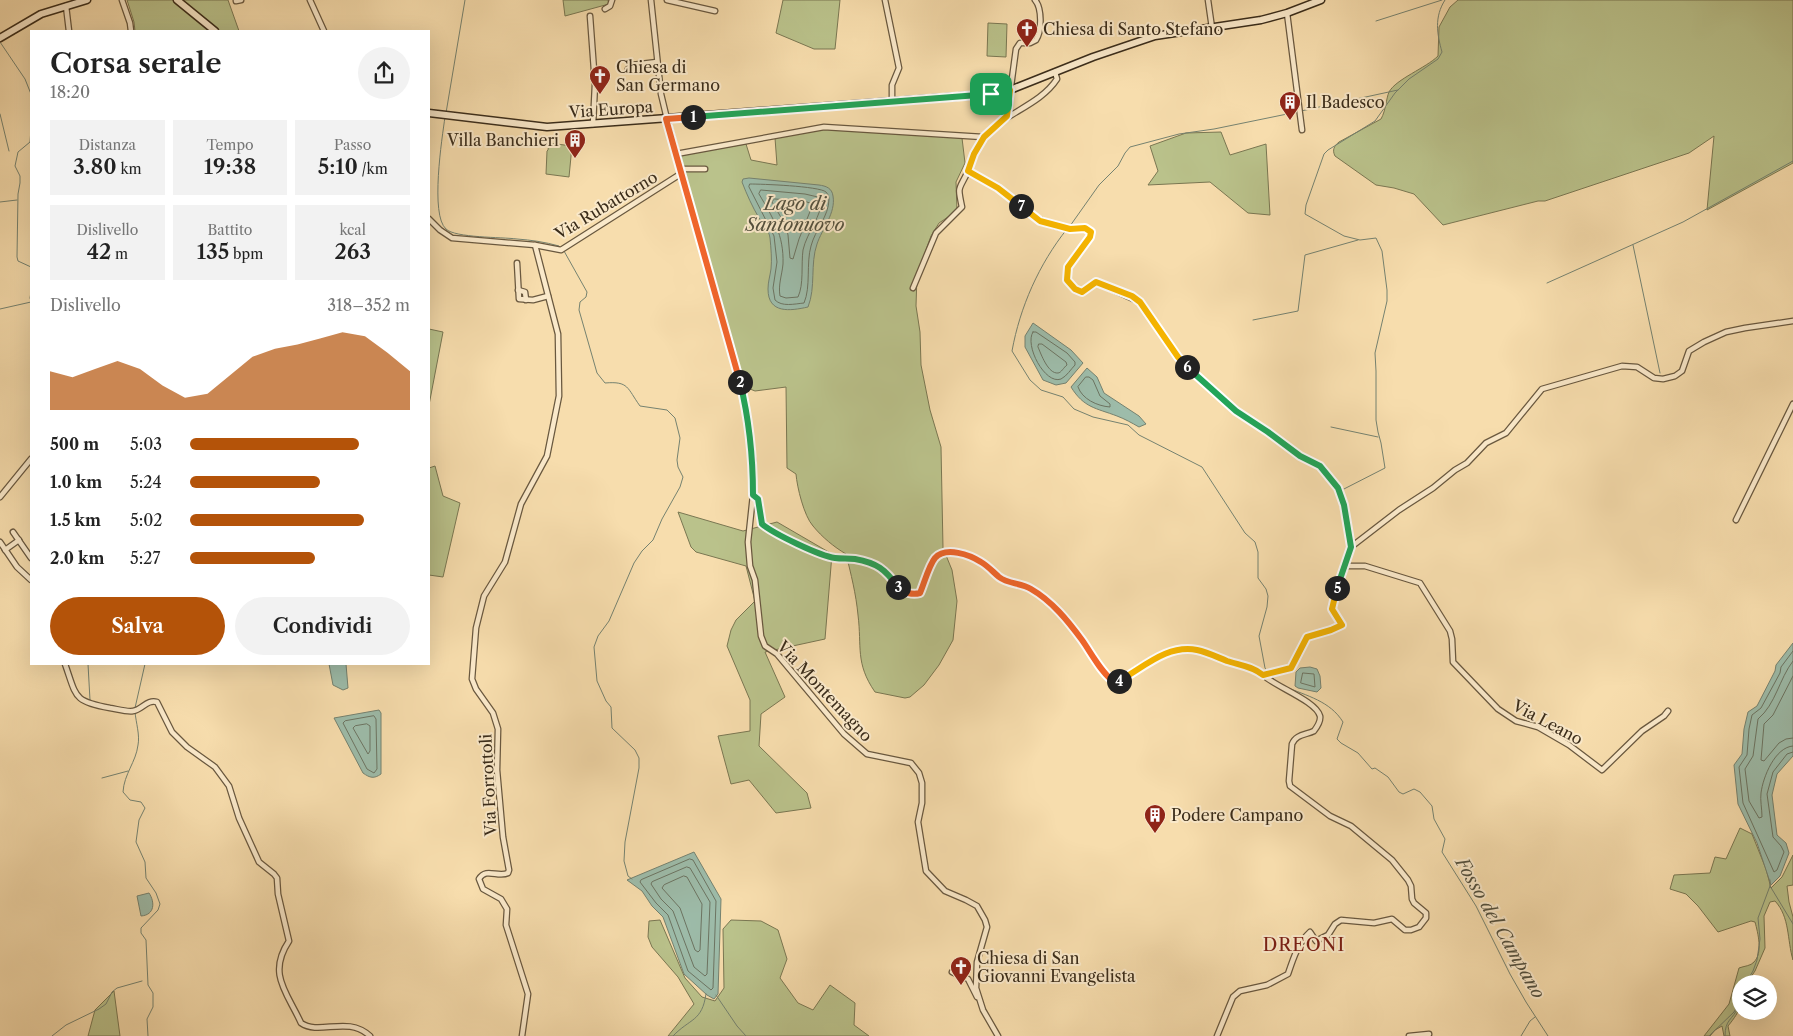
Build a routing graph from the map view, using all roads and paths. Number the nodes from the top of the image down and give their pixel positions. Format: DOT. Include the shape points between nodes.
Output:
graph roads {
  1 [pos="87,0"];
  2 [pos="122,0"];
  3 [pos="177,0"];
  4 [pos="242,0"];
  5 [pos="310,0"];
  6 [pos="612,0"];
  7 [pos="651,0"];
  8 [pos="668,0"];
  9 [pos="885,0"];
  10 [pos="1035,0"];
  11 [pos="1208,0"];
  12 [pos="1321,0"];
  13 [pos="236,2"];
  14 [pos="66,6"];
  15 [pos="605,9"];
  16 [pos="715,11"];
  17 [pos="1287,13"];
  18 [pos="590,16"];
  19 [pos="1212,28"];
  20 [pos="69,30"];
  21 [pos="131,30"];
  22 [pos="214,30"];
  23 [pos="324,30"];
  24 [pos="0,38"];
  25 [pos="658,62"];
  26 [pos="628,69"];
  27 [pos="1055,71"];
  28 [pos="1010,90"];
  29 [pos="892,102"];
  30 [pos="430,113"];
  31 [pos="1007,116"];
  32 [pos="666,119"];
  33 [pos="593,124"];
  34 [pos="1302,130"];
  35 [pos="984,137"];
  36 [pos="676,154"];
  37 [pos="705,169"];
  38 [pos="681,171"];
  39 [pos="968,171"];
  40 [pos="430,220"];
  41 [pos="535,245"];
  42 [pos="517,263"];
  43 [pos="913,288"];
  44 [pos="548,296"];
  45 [pos="1793,321"];
  46 [pos="1793,404"];
  47 [pos="30,460"];
  48 [pos="753,495"];
  49 [pos="0,497"];
  50 [pos="1736,520"];
  51 [pos="13,532"];
  52 [pos="19,540"];
  53 [pos="0,542"];
  54 [pos="1351,547"];
  55 [pos="5,550"];
  56 [pos="30,556"];
  57 [pos="1345,566"];
  58 [pos="30,579"];
  59 [pos="65,665"];
  60 [pos="1263,675"];
  61 [pos="1668,711"];
  62 [pos="952,972"];
  63 [pos="983,1010"];
  64 [pos="1429,1034"];
  65 [pos="370,1036"];
  66 [pos="522,1036"];
  67 [pos="998,1036"];
  68 [pos="1217,1036"];
  69 [pos="1409,1036"];
  1 -- 14 [label="main road"];
  2 -- 21 [label="street"];
  3 -- 22 [label="main road"];
  4 -- 13 [label="street"];
  5 -- 23 [label="street"];
  6 -- 15 [label="street"];
  7 -- 25 [label="street, Via Montemagno"];
  8 -- 16 [label="street"];
  9 -- 29 [label="street" via="899,68 892,86"];
  10 -- 28 [label="street" via="1040,21 1039,37 1034,42 1018,44"];
  11 -- 19 [label="street"];
  12 -- 17 [label="main road, Via Europa"];
  14 -- 20 [label="street"];
  14 -- 24 [label="main road" via="34,17"];
  17 -- 19 [label="main road, Via Europa"];
  17 -- 34 [label="street"];
  18 -- 33 [label="street" via="595,88"];
  19 -- 27 [label="main road, Via Europa" via="1155,36"];
  25 -- 26 [label="street" via="632,65"];
  25 -- 32 [label="street, Via Montemagno"];
  27 -- 28 [label="main road, Via Europa"];
  27 -- 31 [label="street" via="1057,79 1050,90"];
  28 -- 29 [label="main road, Via Europa"];
  28 -- 31 [label="street"];
  29 -- 32 [label="main road, Via Europa"];
  30 -- 33 [label="main road, Via Europa" via="537,127"];
  31 -- 35 [label="street"];
  32 -- 33 [label="main road, Via Europa"];
  32 -- 36 [label="street, Via Montemagno"];
  35 -- 36 [label="street" via="824,127"];
  35 -- 39 [label="street"];
  36 -- 38 [label="street, Via Montemagno"];
  37 -- 38 [label="street"];
  38 -- 41 [label="street, Via Rubattorno" via="563,248"];
  38 -- 48 [label="street, Via Montemagno" via="741,384 753,461"];
  39 -- 43 [label="street" via="958,188 962,207 936,234"];
  39 -- 54 [label="street" via="998,188 1040,221 1068,228 1085,228 1091,232 1068,267 1067,280 1071,285 1082,292 1096,282 1136,298 1184,364 1236,411 1300,456 1320,466 1341,494"];
  40 -- 41 [label="street, Via Rubattorno" via="452,238"];
  41 -- 44 [label="street, Via Forrottoli"];
  42 -- 44 [label="street" via="518,290 526,292 526,300"];
  44 -- 66 [label="street, Via Forrottoli" via="558,334 559,396 547,456 522,504 504,562 484,596 476,628 472,680 493,713 498,729 497,770 509,870 503,875 486,873 479,879 483,889 501,899 507,908 506,925 528,994"];
  45 -- 54 [label="street" via="1726,332 1704,342 1689,351 1682,371 1673,376 1654,378 1637,367 1622,366 1542,389 1506,434 1486,442 1467,463"];
  46 -- 50 [label="street"];
  47 -- 49 [label="street"];
  48 -- 60 [label="street" via="758,499 761,520 766,527 830,557 854,559 882,568 900,590 907,593 920,593 934,558 940,554 963,554 983,563 1000,578 1031,589 1051,604 1115,682 1160,656 1187,649 1250,667"];
  48 -- 63 [label="street, Via Montemagno" via="748,552 765,646 777,654 844,734 867,754 911,763 919,773 922,803 918,822 926,870 945,891 977,906 987,927 977,962 976,988"];
  51 -- 52 [label="street"];
  52 -- 55 [label="street"];
  52 -- 56 [label="street"];
  53 -- 55 [label="street"];
  54 -- 57 [label="street"];
  55 -- 58 [label="street"];
  57 -- 60 [label="street" via="1332,609 1342,625 1307,637 1291,668"];
  57 -- 61 [label="street, Via Leano" via="1365,566 1420,582 1450,631 1453,662 1498,710 1516,721 1538,727 1589,758 1602,770"];
  59 -- 65 [label="street" via="80,700 88,704 136,710 149,702 157,702 172,732 187,748 215,767 229,786 259,862 277,878 289,941 282,952 278,972 301,1023 313,1032 349,1027"];
  60 -- 68 [label="street" via="1310,703 1320,715 1314,731 1299,736 1292,744 1290,786 1330,816 1351,826 1392,860 1408,880 1412,900 1426,913 1426,918 1412,930 1405,930 1389,919 1374,923 1341,920 1328,935 1316,941 1310,932 1298,947 1288,974 1267,985 1240,991 1233,997"];
  62 -- 63 [label="street" via="968,979"];
  63 -- 67 [label="street, Via Montemagno"];
  64 -- 69 [label="street"];
}
